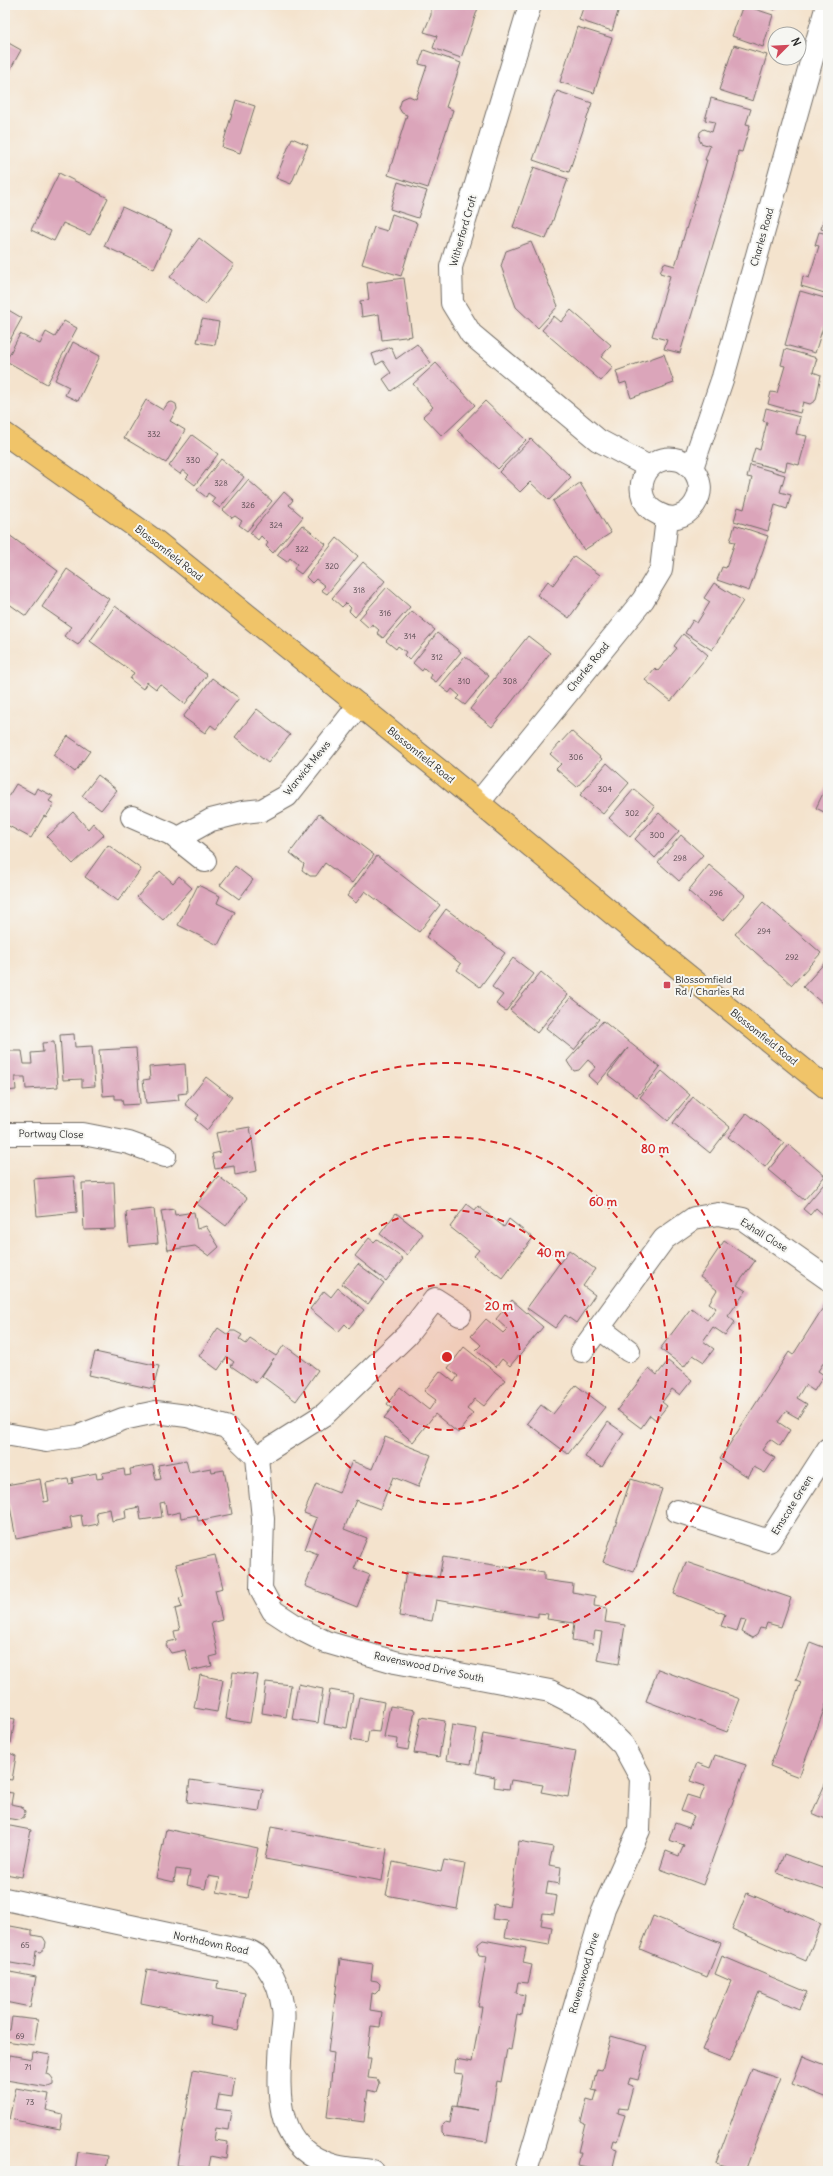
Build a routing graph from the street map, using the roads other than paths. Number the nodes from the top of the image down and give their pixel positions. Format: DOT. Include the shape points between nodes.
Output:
graph roads {
  1 [pos="530,5"];
  2 [pos="826,5"];
  3 [pos="5,434"];
  4 [pos="649,467"];
  5 [pos="692,468"];
  6 [pos="667,518"];
  7 [pos="359,705"];
  8 [pos="479,802"];
  9 [pos="132,817"];
  10 [pos="177,839"];
  11 [pos="205,861"];
  12 [pos="828,1089"];
  13 [pos="5,1134"];
  14 [pos="165,1156"];
  15 [pos="828,1279"];
  16 [pos="460,1315"];
  17 [pos="599,1328"];
  18 [pos="582,1351"];
  19 [pos="629,1351"];
  20 [pos="5,1434"];
  21 [pos="828,1448"];
  22 [pos="257,1457"];
  23 [pos="677,1511"];
  24 [pos="641,1778"];
  25 [pos="5,1899"];
  26 [pos="372,2171"];
  27 [pos="526,2171"];
  1 -- 4 [label="street, Witherford Croft" via="451,267 452,303 471,334 592,436"];
  2 -- 5 [label="street, Charles Road" via="723,377"];
  3 -- 7 [label="main road, Blossomfield Road" via="157,542"];
  4 -- 5 [label="street" via="663,459 680,460"];
  4 -- 6 [label="street" via="642,477 643,500 650,510"];
  5 -- 6 [label="street" via="699,482 699,495 692,509 678,517"];
  6 -- 8 [label="street, Charles Road" via="661,570 643,600"];
  7 -- 8 [label="main road, Blossomfield Road"];
  7 -- 10 [label="street, Warwick Mews" via="301,775 287,796 262,810 211,820"];
  8 -- 12 [label="main road, Blossomfield Road"];
  9 -- 10 [label="street"];
  10 -- 11 [label="street"];
  13 -- 14 [label="street, Portway Close" via="83,1134 128,1143"];
  15 -- 17 [label="street, Exhall Close" via="743,1219 718,1214 694,1218 664,1239"];
  16 -- 22 [label="street" via="435,1299 407,1335 325,1414"];
  17 -- 18 [label="street, Exhall Close"];
  17 -- 19 [label="street"];
  20 -- 22 [label="street" via="46,1441 79,1436 123,1419 156,1412 187,1416 226,1427"];
  21 -- 23 [label="street, Emscote Green" via="769,1542"];
  22 -- 24 [label="street, Ravenswood Drive South" via="263,1519 261,1589 273,1611 326,1642 395,1662 550,1691 589,1711 623,1746"];
  24 -- 27 [label="street, Ravenswood Drive" via="639,1830 604,1908"];
  25 -- 26 [label="street, Northdown Road" via="247,1949 260,1957 276,1979 284,2010 279,2097 283,2119 293,2140 305,2152 336,2166"];
}
